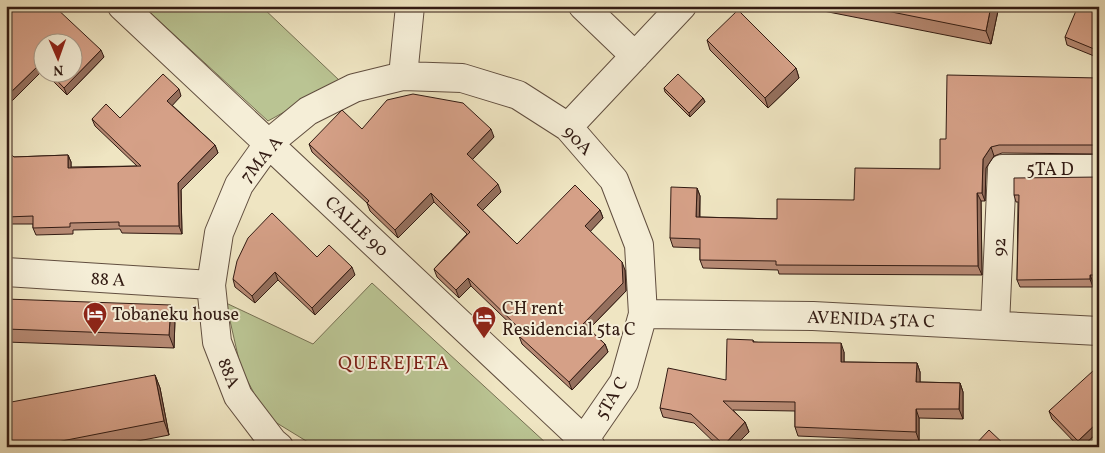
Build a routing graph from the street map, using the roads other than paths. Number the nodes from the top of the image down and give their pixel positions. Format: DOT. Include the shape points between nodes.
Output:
graph roads {
  1 [pos="122,6"];
  2 [pos="410,6"];
  3 [pos="583,6"];
  4 [pos="682,6"];
  5 [pos="635,56"];
  6 [pos="403,76"];
  7 [pos="568,127"];
  8 [pos="270,144"];
  9 [pos="1002,169"];
  10 [pos="1099,169"];
  11 [pos="6,272"];
  12 [pos="211,285"];
  13 [pos="643,314"];
  14 [pos="995,325"];
  15 [pos="1094,335"];
  16 [pos="584,444"];
  17 [pos="274,445"];
  1 -- 8 [label="street, CALLE 90"];
  2 -- 6 [label="street"];
  3 -- 5 [label="street"];
  4 -- 5 [label="street"];
  5 -- 7 [label="street"];
  6 -- 7 [label="street, 90A" via="462,78 518,95"];
  6 -- 8 [label="street, 7MA A" via="354,88 308,111"];
  7 -- 13 [label="street, 90A" via="614,180 639,245"];
  8 -- 12 [label="street, 7MA A" via="238,185 218,233"];
  8 -- 16 [label="street, CALLE 90"];
  9 -- 10 [label="street, 5TA D"];
  9 -- 14 [label="street, 92"];
  11 -- 12 [label="street, 88 A"];
  12 -- 17 [label="street, 88A" via="217,342 238,396"];
  13 -- 14 [label="street, AVENIDA 5TA C" via="813,316"];
  13 -- 16 [label="street, 5TA C" via="624,382"];
  14 -- 15 [label="street, AVENIDA 5TA C"];
}
